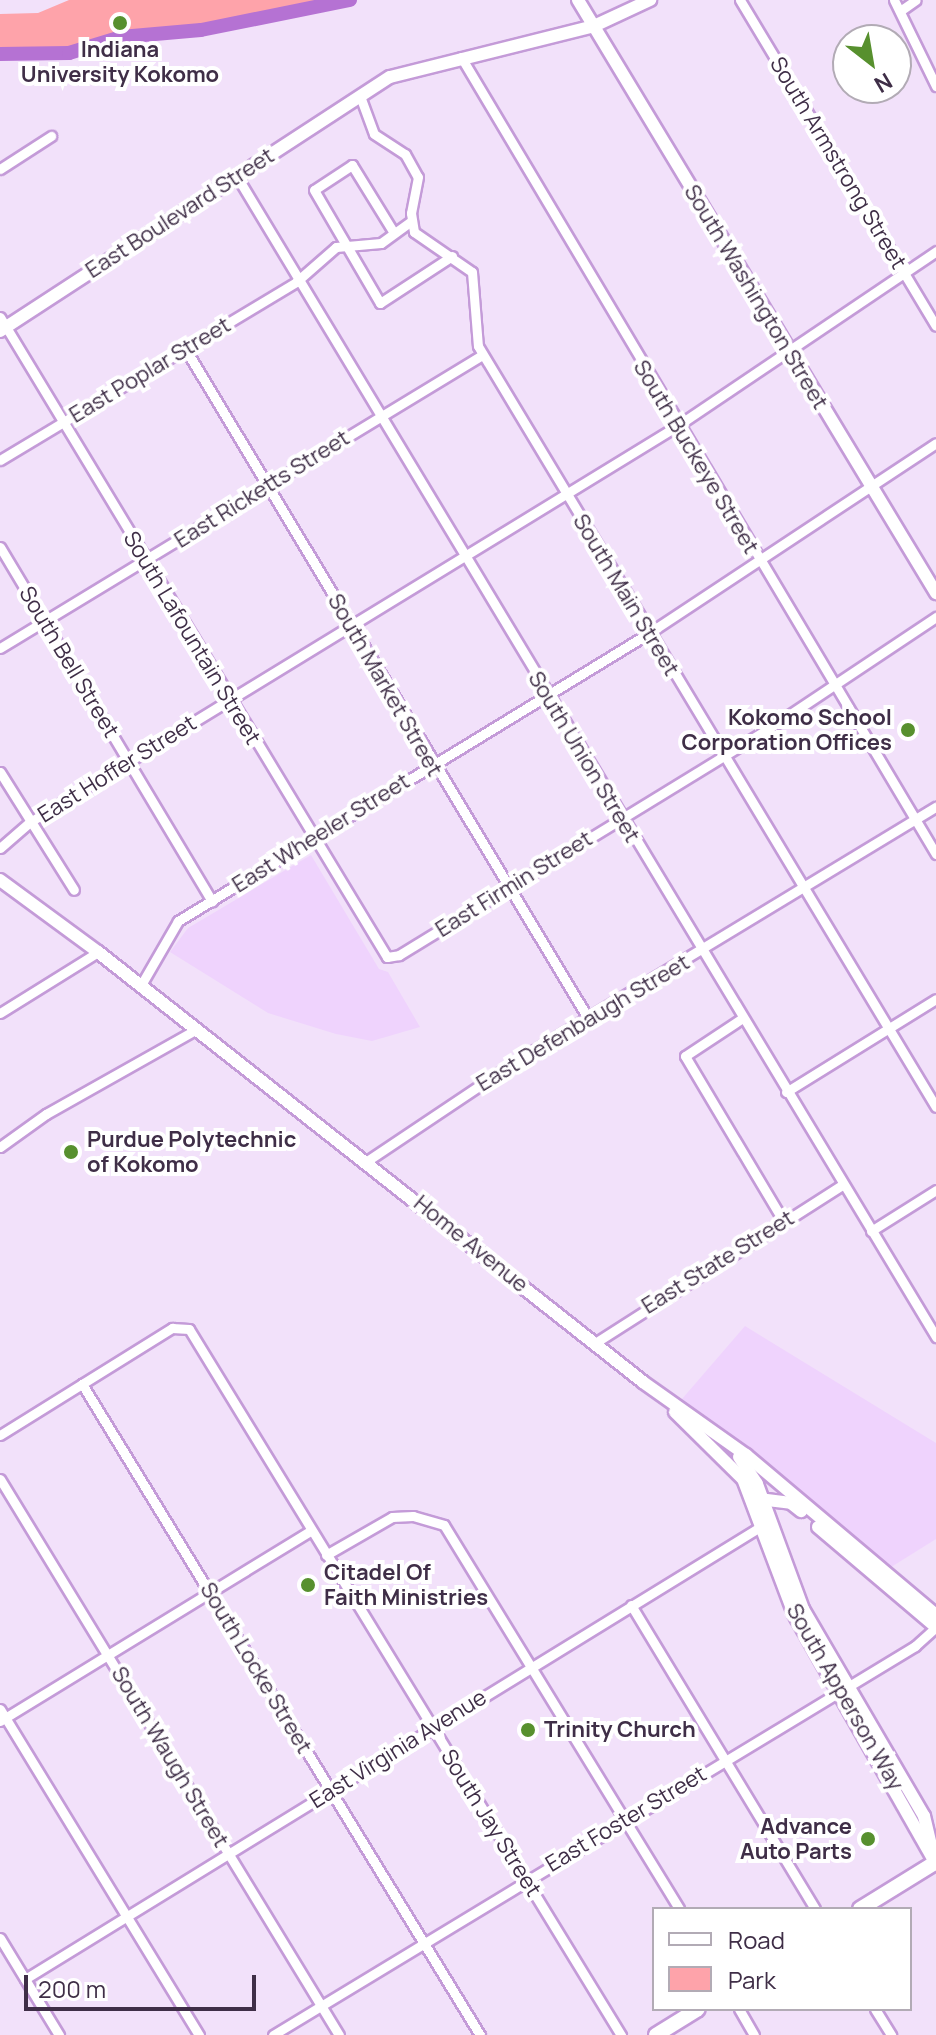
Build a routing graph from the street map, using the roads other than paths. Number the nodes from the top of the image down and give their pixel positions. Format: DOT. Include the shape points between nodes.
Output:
graph roads {
  1 [pos="578,0"];
  2 [pos="650,0"];
  3 [pos="740,0"];
  4 [pos="894,0"];
  5 [pos="916,0"];
  6 [pos="900,11"];
  7 [pos="594,26"];
  8 [pos="461,57"];
  9 [pos="936,86"];
  10 [pos="360,96"];
  11 [pos="51,136"];
  12 [pos="0,169"];
  13 [pos="236,175"];
  14 [pos="410,222"];
  15 [pos="394,233"];
  16 [pos="347,246"];
  17 [pos="936,251"];
  18 [pos="452,256"];
  19 [pos="903,273"];
  20 [pos="298,278"];
  21 [pos="2,325"];
  22 [pos="936,326"];
  23 [pos="186,350"];
  24 [pos="788,351"];
  25 [pos="482,355"];
  26 [pos="381,417"];
  27 [pos="64,423"];
  28 [pos="677,426"];
  29 [pos="936,443"];
  30 [pos="0,460"];
  31 [pos="267,485"];
  32 [pos="871,487"];
  33 [pos="566,493"];
  34 [pos="0,547"];
  35 [pos="464,557"];
  36 [pos="146,560"];
  37 [pos="760,563"];
  38 [pos="936,593"];
  39 [pos="936,617"];
  40 [pos="45,621"];
  41 [pos="351,625"];
  42 [pos="649,633"];
  43 [pos="0,648"];
  44 [pos="834,686"];
  45 [pos="547,695"];
  46 [pos="229,700"];
  47 [pos="723,757"];
  48 [pos="129,762"];
  49 [pos="432,765"];
  50 [pos="0,772"];
  51 [pos="936,807"];
  52 [pos="621,819"];
  53 [pos="915,820"];
  54 [pos="30,822"];
  55 [pos="313,838"];
  56 [pos="0,848"];
  57 [pos="936,854"];
  58 [pos="0,880"];
  59 [pos="507,888"];
  60 [pos="74,890"];
  61 [pos="801,890"];
  62 [pos="212,901"];
  63 [pos="98,952"];
  64 [pos="700,953"];
  65 [pos="387,957"];
  66 [pos="141,985"];
  67 [pos="936,999"];
  68 [pos="0,1013"];
  69 [pos="588,1018"];
  70 [pos="741,1019"];
  71 [pos="887,1028"];
  72 [pos="197,1029"];
  73 [pos="786,1092"];
  74 [pos="936,1107"];
  75 [pos="0,1147"];
  76 [pos="367,1161"];
  77 [pos="842,1185"];
  78 [pos="936,1190"];
  79 [pos="784,1222"];
  80 [pos="871,1231"];
  81 [pos="936,1337"];
  82 [pos="595,1343"];
  83 [pos="643,1382"];
  84 [pos="82,1384"];
  85 [pos="0,1435"];
  86 [pos="720,1438"];
  87 [pos="0,1479"];
  88 [pos="758,1498"];
  89 [pos="766,1523"];
  90 [pos="310,1531"];
  91 [pos="326,1555"];
  92 [pos="210,1591"];
  93 [pos="631,1605"];
  94 [pos="936,1615"];
  95 [pos="936,1627"];
  96 [pos="107,1654"];
  97 [pos="531,1665"];
  98 [pos="842,1687"];
  99 [pos="2,1716"];
  100 [pos="432,1727"];
  101 [pos="724,1759"];
  102 [pos="331,1791"];
  103 [pos="625,1820"];
  104 [pos="228,1853"];
  105 [pos="936,1863"];
  106 [pos="526,1880"];
  107 [pos="678,1907"];
  108 [pos="814,1907"];
  109 [pos="863,1907"];
  110 [pos="127,1915"];
  111 [pos="0,1938"];
  112 [pos="423,1943"];
  113 [pos="25,1979"];
  114 [pos="322,2006"];
  115 [pos="695,2011"];
  116 [pos="740,2011"];
  117 [pos="876,2011"];
  118 [pos="59,2035"];
  119 [pos="199,2035"];
  120 [pos="273,2035"];
  121 [pos="339,2035"];
  122 [pos="480,2035"];
  123 [pos="621,2035"];
  124 [pos="656,2035"];
  125 [pos="754,2035"];
  126 [pos="891,2035"];
  1 -- 7 [label="main road, South Washington Street"];
  2 -- 7 [label="main road, East Boulevard Street"];
  3 -- 19 [label="street, South Armstrong Street"];
  4 -- 6 [label="street"];
  5 -- 6 [label="street"];
  6 -- 9 [label="street"];
  7 -- 8 [label="main road, East Boulevard Street"];
  7 -- 24 [label="main road, South Washington Street"];
  8 -- 10 [label="main road, East Boulevard Street" via="409,69"];
  8 -- 28 [label="street, South Buckeye Street"];
  10 -- 13 [label="main road, East Boulevard Street"];
  10 -- 14 [label="street" via="374,134 405,154 418,177"];
  11 -- 12 [label="street"];
  13 -- 20 [label="street, South Union Street"];
  13 -- 21 [label="main road, East Boulevard Street"];
  14 -- 15 [label="street, East Poplar Street"];
  14 -- 18 [label="street, South Main Street" via="422,241"];
  15 -- 16 [label="street, East Poplar Street" via="381,243"];
  15 -- 16 [label="street" via="352,165 314,190"];
  16 -- 18 [label="street" via="380,303"];
  16 -- 20 [label="street, East Poplar Street" via="327,253"];
  17 -- 19 [label="street, East Hoffer Street"];
  18 -- 25 [label="street, South Main Street" via="472,272 477,292 473,327"];
  19 -- 22 [label="street, South Armstrong Street"];
  19 -- 24 [label="street, East Hoffer Street"];
  20 -- 23 [label="street, East Poplar Street"];
  20 -- 26 [label="street, South Union Street"];
  21 -- 27 [label="street, South Lafountain Street"];
  23 -- 27 [label="street, East Poplar Street"];
  23 -- 31 [label="street, South Market Street"];
  24 -- 28 [label="street, East Hoffer Street"];
  24 -- 32 [label="main road, South Washington Street"];
  25 -- 26 [label="street, East Ricketts Street"];
  25 -- 33 [label="street, South Main Street"];
  26 -- 31 [label="street, East Ricketts Street"];
  26 -- 35 [label="street, South Union Street"];
  27 -- 30 [label="street, East Poplar Street"];
  27 -- 36 [label="street, South Lafountain Street"];
  28 -- 33 [label="street, East Hoffer Street"];
  28 -- 37 [label="street, South Buckeye Street"];
  29 -- 32 [label="street, East Wheeler Street"];
  31 -- 36 [label="street, East Ricketts Street"];
  31 -- 41 [label="street, South Market Street"];
  32 -- 37 [label="street, East Wheeler Street"];
  32 -- 38 [label="main road, South Washington Street"];
  33 -- 35 [label="street, East Hoffer Street"];
  33 -- 42 [label="street, South Main Street"];
  34 -- 40 [label="street, South Bell Street"];
  35 -- 41 [label="street, East Hoffer Street"];
  35 -- 45 [label="street, South Union Street"];
  36 -- 40 [label="street, East Ricketts Street"];
  36 -- 46 [label="street, South Lafountain Street"];
  37 -- 42 [label="street, East Wheeler Street"];
  37 -- 44 [label="street, South Buckeye Street"];
  39 -- 44 [label="street, East Firmin Street"];
  40 -- 43 [label="street, East Ricketts Street"];
  40 -- 48 [label="street, South Bell Street"];
  41 -- 46 [label="street, East Hoffer Street"];
  41 -- 49 [label="street, South Market Street"];
  42 -- 45 [label="street, East Wheeler Street"];
  42 -- 47 [label="street, South Main Street"];
  44 -- 47 [label="street, East Firmin Street"];
  44 -- 53 [label="street, South Buckeye Street"];
  45 -- 49 [label="street, East Wheeler Street"];
  45 -- 52 [label="street, South Union Street"];
  46 -- 48 [label="street, East Hoffer Street"];
  46 -- 55 [label="street, South Lafountain Street"];
  47 -- 52 [label="street, East Firmin Street"];
  47 -- 61 [label="street, South Main Street"];
  48 -- 54 [label="street, East Hoffer Street"];
  48 -- 62 [label="street, South Bell Street"];
  49 -- 55 [label="street, East Wheeler Street"];
  49 -- 59 [label="street, South Market Street"];
  50 -- 54 [label="street"];
  51 -- 53 [label="street, East Defenbaugh Street"];
  52 -- 59 [label="street, East Firmin Street"];
  52 -- 64 [label="street, South Union Street"];
  53 -- 57 [label="street, South Buckeye Street"];
  53 -- 61 [label="street, East Defenbaugh Street"];
  54 -- 56 [label="street, East Hoffer Street"];
  54 -- 60 [label="street"];
  55 -- 62 [label="street, East Wheeler Street"];
  55 -- 65 [label="street, South Lafountain Street"];
  58 -- 63 [label="main road, Home Avenue"];
  59 -- 65 [label="street, East Firmin Street" via="399,955"];
  59 -- 69 [label="street, South Market Street"];
  61 -- 64 [label="street, East Defenbaugh Street"];
  61 -- 71 [label="street, South Main Street"];
  62 -- 66 [label="street, East Wheeler Street" via="178,921"];
  63 -- 66 [label="main road, Home Avenue"];
  63 -- 68 [label="street"];
  64 -- 69 [label="street, East Defenbaugh Street"];
  64 -- 70 [label="street, South Union Street"];
  66 -- 72 [label="main road, Home Avenue"];
  67 -- 71 [label="street"];
  69 -- 76 [label="street, East Defenbaugh Street"];
  70 -- 73 [label="street, South Union Street"];
  70 -- 79 [label="street" via="685,1056"];
  71 -- 73 [label="street"];
  71 -- 74 [label="street, South Main Street"];
  72 -- 75 [label="street" via="46,1114"];
  72 -- 76 [label="main road, Home Avenue"];
  73 -- 77 [label="street, South Union Street"];
  76 -- 82 [label="main road, Home Avenue"];
  77 -- 79 [label="street, East State Street"];
  77 -- 80 [label="street, South Union Street"];
  78 -- 80 [label="street"];
  79 -- 82 [label="street, East State Street"];
  80 -- 81 [label="street, South Union Street"];
  82 -- 83 [label="main road, Home Avenue"];
  83 -- 86 [label="main road, Home Avenue"];
  83 -- 88 [label="main road, South Apperson Way" via="732,1463"];
  84 -- 85 [label="street"];
  84 -- 90 [label="street, South Jay Street" via="183,1326"];
  84 -- 92 [label="street, South Locke Street"];
  86 -- 88 [label="main road, South Apperson Way" via="751,1472"];
  86 -- 94 [label="main road, Home Avenue"];
  87 -- 96 [label="street, South Waugh Street"];
  88 -- 89 [label="main road, South Apperson Way"];
  88 -- 95 [label="main road" via="791,1503"];
  89 -- 93 [label="street, East Virginia Avenue"];
  89 -- 98 [label="main road, South Apperson Way"];
  90 -- 91 [label="street, South Jay Street"];
  90 -- 92 [label="street"];
  91 -- 97 [label="street" via="392,1517 437,1521 452,1535"];
  91 -- 100 [label="street, South Jay Street"];
  92 -- 96 [label="street"];
  92 -- 102 [label="street, South Locke Street"];
  93 -- 97 [label="street, East Virginia Avenue"];
  93 -- 101 [label="street"];
  95 -- 98 [label="street, East Foster Street" via="915,1646"];
  96 -- 99 [label="street"];
  96 -- 104 [label="street, South Waugh Street"];
  97 -- 100 [label="street, East Virginia Avenue"];
  97 -- 103 [label="street"];
  98 -- 101 [label="street, East Foster Street"];
  98 -- 105 [label="main road, South Apperson Way" via="924,1816"];
  99 -- 110 [label="street"];
  100 -- 102 [label="street, East Virginia Avenue"];
  100 -- 106 [label="street, South Jay Street"];
  101 -- 103 [label="street, East Foster Street"];
  101 -- 108 [label="street"];
  102 -- 104 [label="street, East Virginia Avenue"];
  102 -- 112 [label="street, South Locke Street"];
  103 -- 106 [label="street, East Foster Street"];
  103 -- 107 [label="street"];
  104 -- 110 [label="street, East Virginia Avenue"];
  104 -- 114 [label="street, South Waugh Street"];
  105 -- 109 [label="main road"];
  106 -- 112 [label="street, East Foster Street"];
  106 -- 123 [label="street, South Jay Street"];
  110 -- 113 [label="street, East Virginia Avenue"];
  110 -- 119 [label="street"];
  111 -- 113 [label="street"];
  112 -- 114 [label="street, East Foster Street"];
  112 -- 122 [label="street, South Locke Street"];
  113 -- 118 [label="street"];
  114 -- 120 [label="street, East Foster Street"];
  114 -- 121 [label="street, South Waugh Street"];
  115 -- 124 [label="main road"];
  116 -- 125 [label="street"];
  117 -- 126 [label="street"];
}
